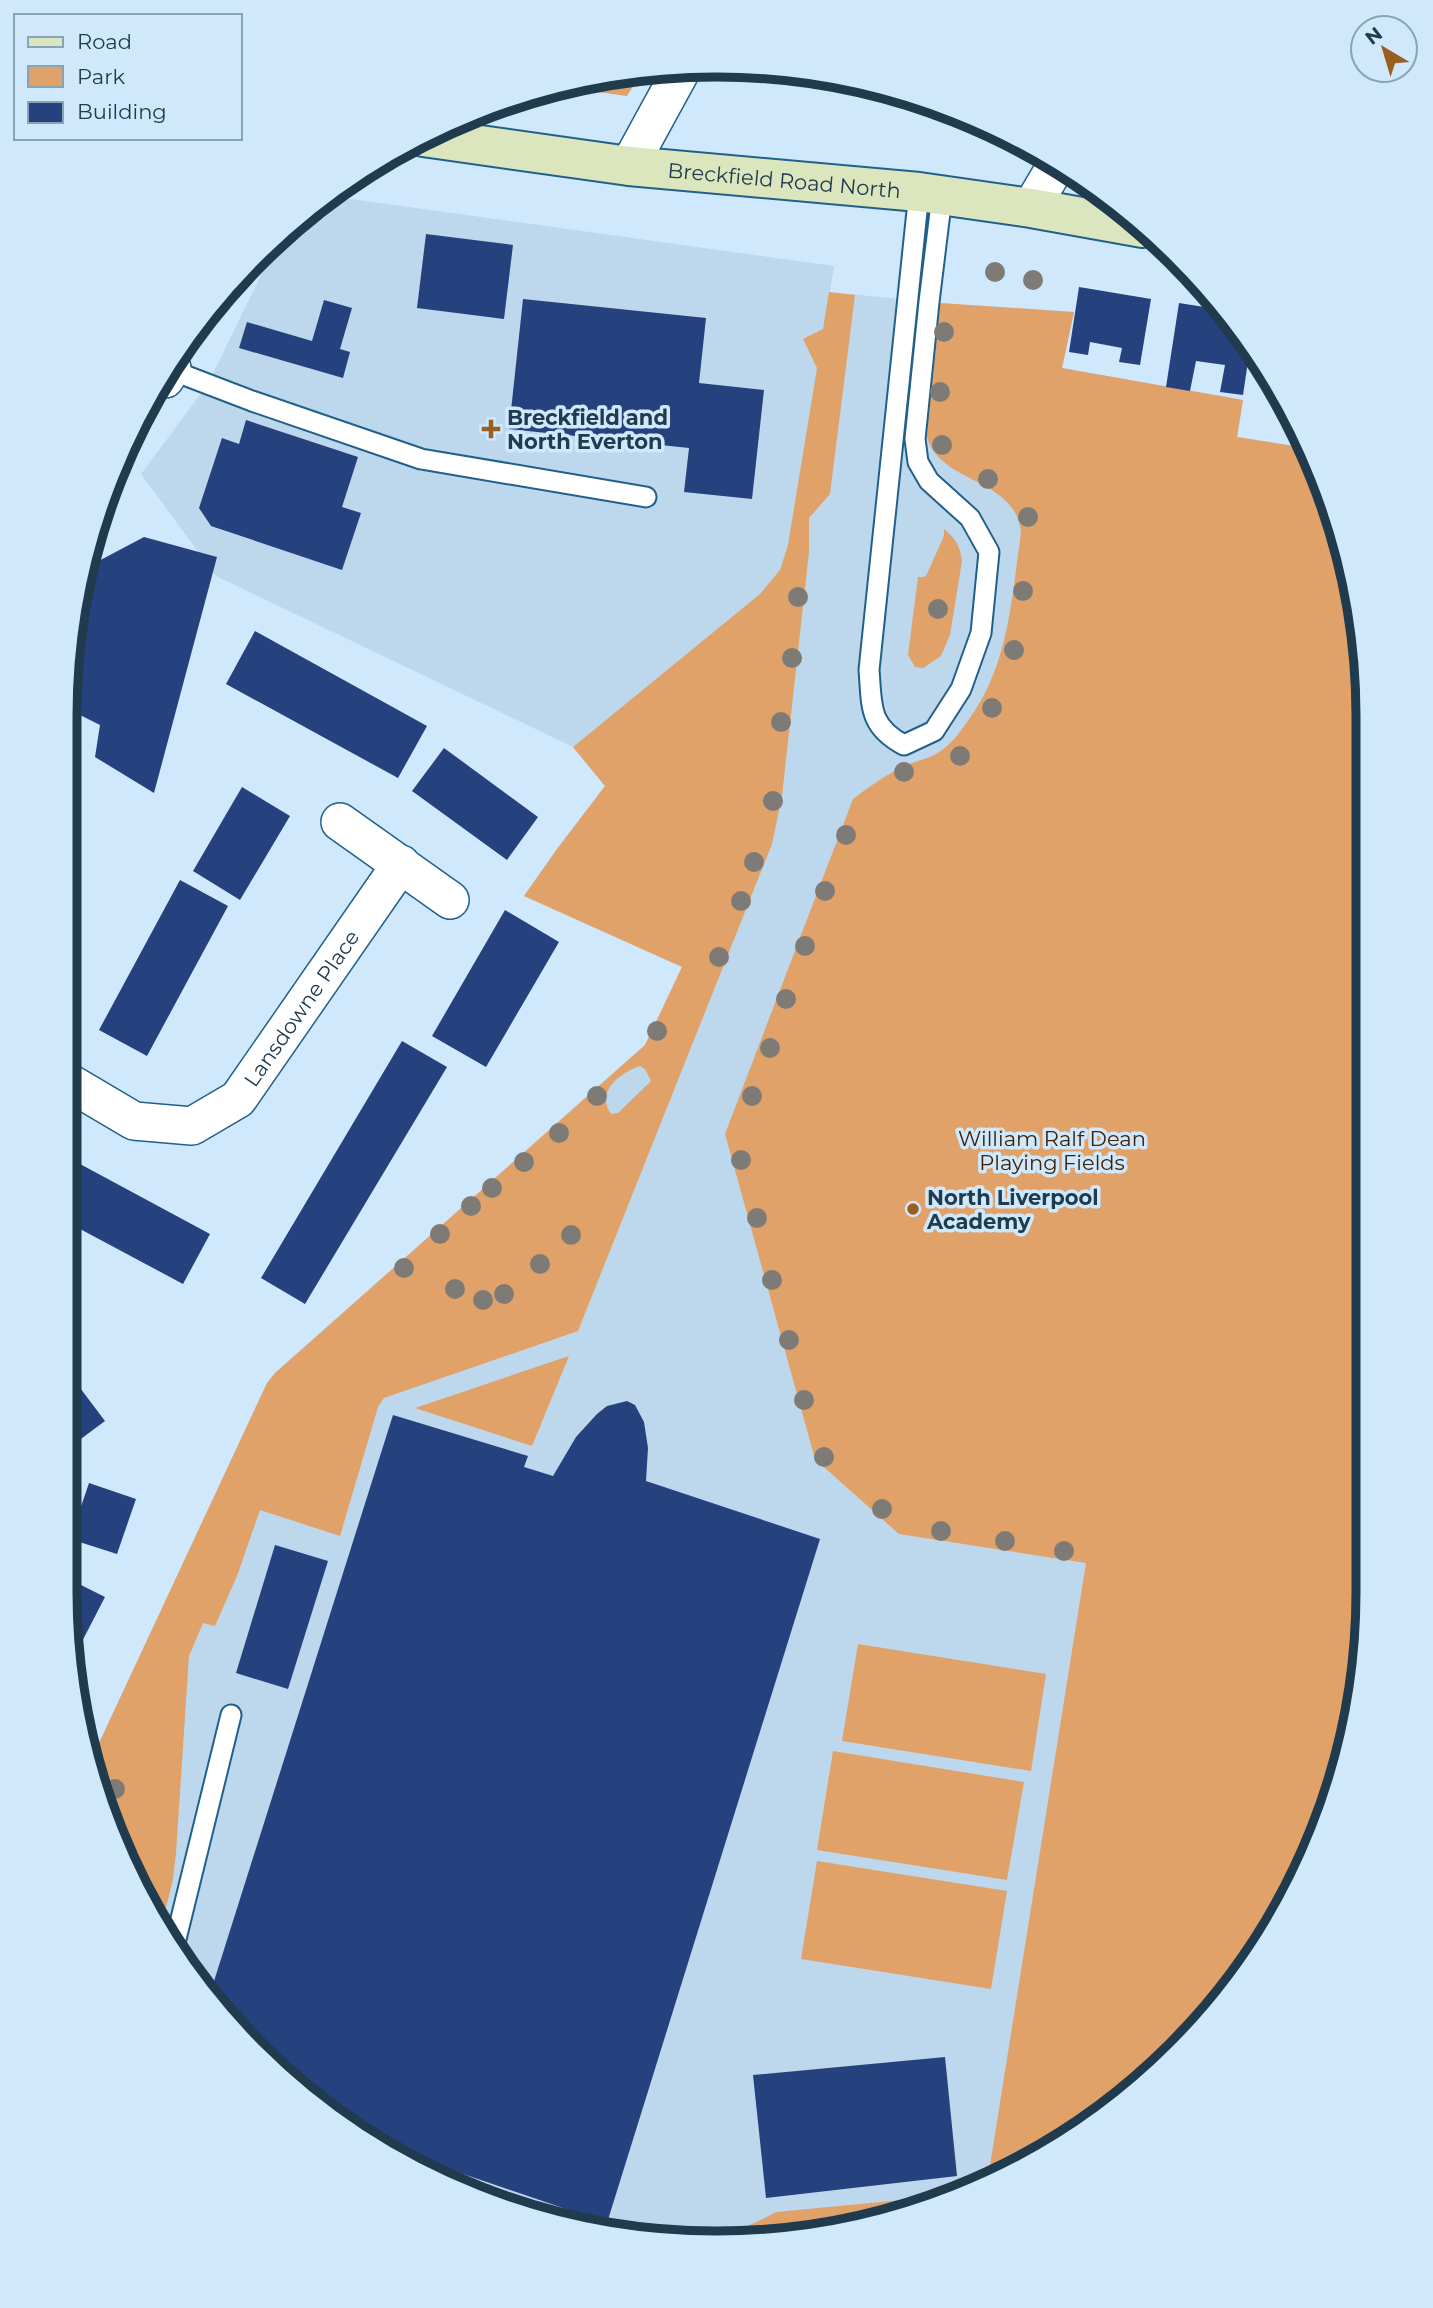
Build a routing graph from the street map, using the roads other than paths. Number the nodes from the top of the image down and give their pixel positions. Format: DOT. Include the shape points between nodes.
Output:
graph roads {
  1 [pos="676,78"];
  2 [pos="442,140"];
  3 [pos="629,166"];
  4 [pos="1052,173"];
  5 [pos="931,194"];
  6 [pos="1031,208"];
  7 [pos="1125,225"];
  8 [pos="178,372"];
  9 [pos="646,498"];
  10 [pos="341,822"];
  11 [pos="401,864"];
  12 [pos="450,900"];
  13 [pos="77,1087"];
  14 [pos="231,1715"];
  15 [pos="177,1934"];
  1 -- 3 [label="street"];
  2 -- 3 [label="street, Breckfield Road North"];
  3 -- 5 [label="street, Breckfield Road North"];
  4 -- 6 [label="street"];
  5 -- 5 [label="lane" via="915,439 918,462 929,481 970,518 989,552 981,633 961,689 934,731 904,745 888,737 873,714 869,670"];
  5 -- 6 [label="street, Breckfield Road North"];
  6 -- 7 [label="street, Breckfield Road North"];
  8 -- 9 [label="lane" via="421,459"];
  10 -- 11 [label="street"];
  11 -- 12 [label="street"];
  11 -- 13 [label="street, Lansdowne Place" via="238,1099 192,1126 134,1121"];
  14 -- 15 [label="lane"];
}
